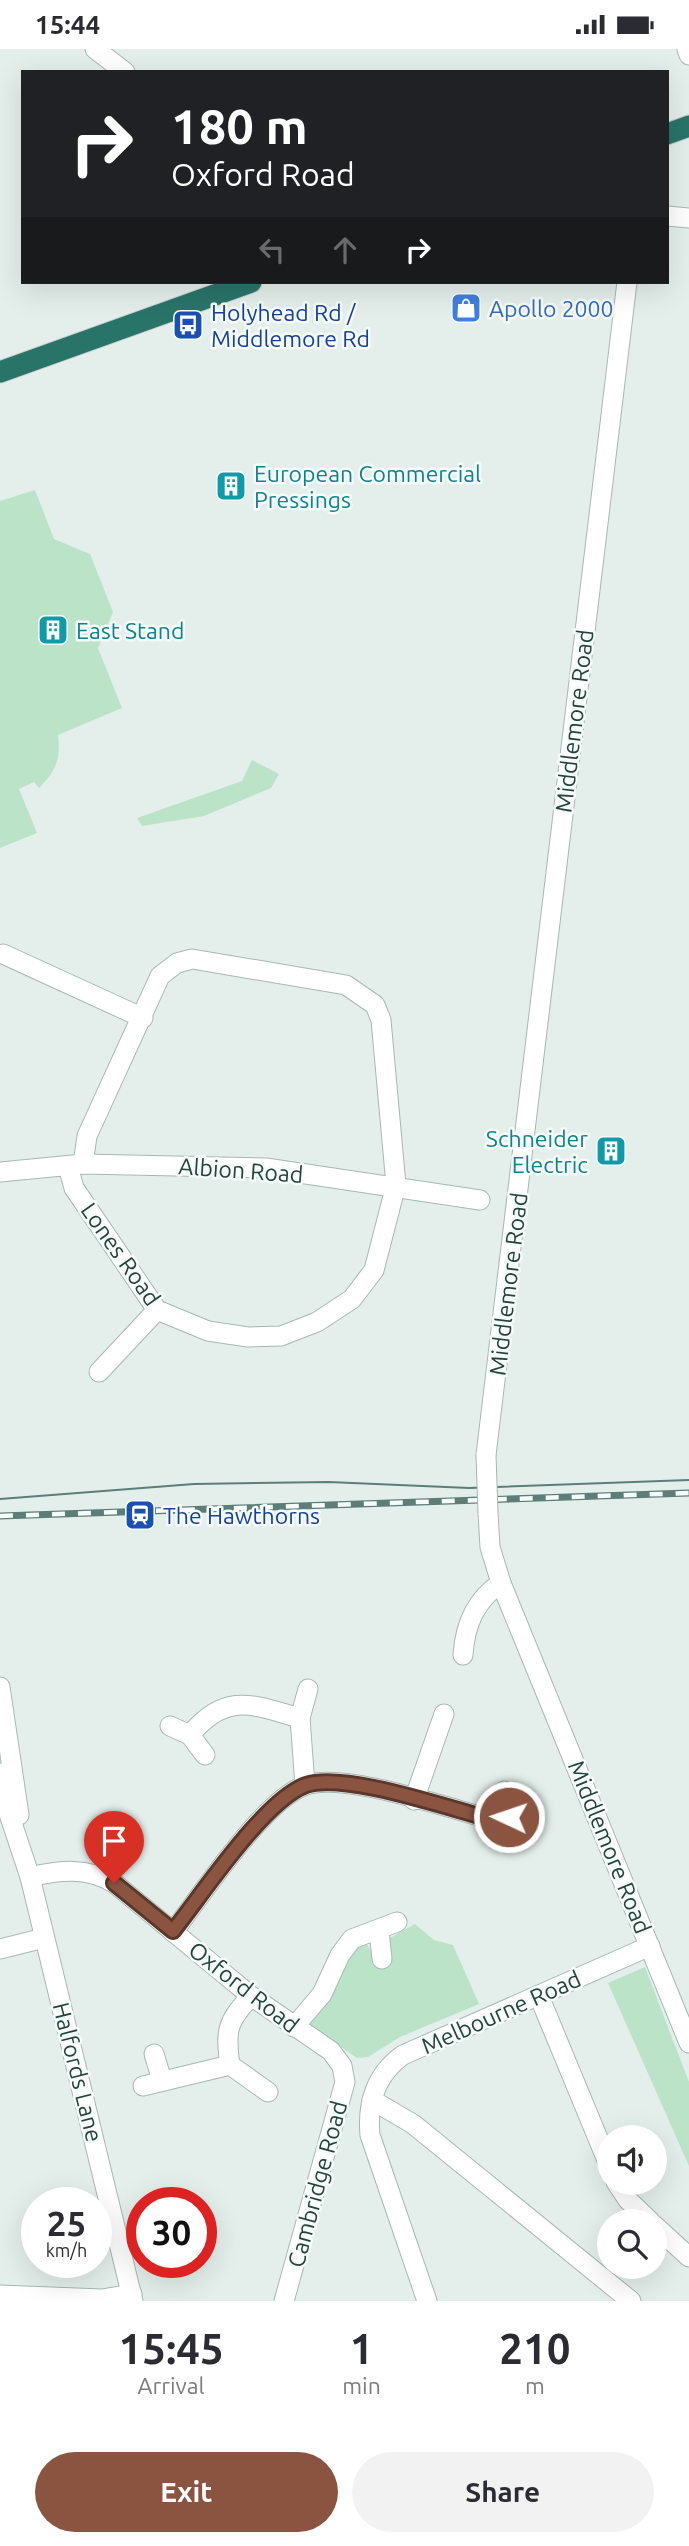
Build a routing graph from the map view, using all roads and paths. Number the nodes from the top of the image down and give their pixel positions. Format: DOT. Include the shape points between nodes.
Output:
graph roads {
  1 [pos="94,49"];
  2 [pos="687,49"];
  3 [pos="689,55"];
  4 [pos="122,70"];
  5 [pos="689,126"];
  6 [pos="669,133"];
  7 [pos="669,216"];
  8 [pos="689,218"];
  9 [pos="245,284"];
  10 [pos="627,284"];
  11 [pos="0,372"];
  12 [pos="3,954"];
  13 [pos="142,1018"];
  14 [pos="75,1165"];
  15 [pos="0,1172"];
  16 [pos="396,1185"];
  17 [pos="480,1200"];
  18 [pos="157,1311"];
  19 [pos="99,1373"];
  20 [pos="501,1583"];
  21 [pos="463,1655"];
  22 [pos="0,1687"];
  23 [pos="308,1689"];
  24 [pos="443,1714"];
  25 [pos="300,1718"];
  26 [pos="170,1725"];
  27 [pos="190,1735"];
  28 [pos="205,1755"];
  29 [pos="0,1773"];
  30 [pos="305,1786"];
  31 [pos="504,1791"];
  32 [pos="414,1800"];
  33 [pos="509,1817"];
  34 [pos="513,1840"];
  35 [pos="22,1844"];
  36 [pos="30,1877"];
  37 [pos="397,1923"];
  38 [pos="173,1931"];
  39 [pos="379,1931"];
  40 [pos="44,1938"];
  41 [pos="650,1946"];
  42 [pos="0,1949"];
  43 [pos="382,1959"];
  44 [pos="251,1996"];
  45 [pos="539,1996"];
  46 [pos="294,2027"];
  47 [pos="689,2043"];
  48 [pos="154,2054"];
  49 [pos="230,2065"];
  50 [pos="342,2066"];
  51 [pos="268,2092"];
  52 [pos="372,2100"];
  53 [pos="597,2136"];
  54 [pos="625,2195"];
  55 [pos="637,2209"];
  56 [pos="667,2234"];
  57 [pos="686,2247"];
  58 [pos="0,2295"];
  59 [pos="132,2298"];
  60 [pos="284,2301"];
  61 [pos="427,2301"];
  62 [pos="631,2301"];
  1 -- 4 [label="street"];
  2 -- 3 [label="street"];
  5 -- 6 [label="highway"];
  7 -- 8 [label="street"];
  9 -- 11 [label="highway"];
  10 -- 20 [label="street, Middlemore Road, bridge" via="486,1455 490,1547"];
  12 -- 13 [label="street"];
  13 -- 14 [label="street, Lones Road"];
  13 -- 16 [label="street, Lones Road" via="160,976 177,963 192,959 346,985 364,995 381,1020"];
  14 -- 15 [label="street, Albion Road"];
  14 -- 16 [label="street, Albion Road" via="266,1168"];
  14 -- 18 [label="street, Lones Road" via="74,1188"];
  16 -- 17 [label="street, Albion Road"];
  16 -- 18 [label="street, Lones Road" via="374,1270 352,1299 317,1322 281,1336 248,1337 208,1331"];
  18 -- 19 [label="street"];
  20 -- 21 [label="street" via="477,1603"];
  20 -- 41 [label="street, Middlemore Road"];
  22 -- 35 [label="street, Halfords Lane"];
  23 -- 25 [label="street"];
  24 -- 32 [label="street"];
  25 -- 27 [label="street" via="235,1703 202,1721"];
  25 -- 30 [label="street"];
  26 -- 27 [label="street"];
  27 -- 28 [label="street"];
  29 -- 35 [label="street, Halfords Lane" via="5,1802"];
  30 -- 32 [label="street" via="329,1781 357,1783"];
  30 -- 38 [label="street" via="258,1823"];
  31 -- 33 [label="street"];
  32 -- 33 [label="street" via="494,1820"];
  33 -- 34 [label="street"];
  35 -- 36 [label="street, Halfords Lane"];
  36 -- 38 [label="street, Oxford Road" via="59,1871 97,1873"];
  36 -- 40 [label="street, Halfords Lane"];
  37 -- 39 [label="street"];
  38 -- 44 [label="street, Oxford Road"];
  39 -- 43 [label="street"];
  39 -- 46 [label="street" via="352,1938 322,1994"];
  40 -- 42 [label="street"];
  40 -- 59 [label="street, Halfords Lane"];
  41 -- 45 [label="street, Melbourne Road"];
  41 -- 47 [label="street, Middlemore Road"];
  44 -- 46 [label="street, Oxford Road"];
  44 -- 49 [label="street" via="226,2030"];
  45 -- 52 [label="street, Melbourne Road" via="403,2055 378,2080"];
  45 -- 53 [label="street"];
  46 -- 50 [label="street, Oxford Road" via="331,2051"];
  48 -- 49 [label="street" via="153,2083"];
  49 -- 51 [label="street"];
  50 -- 60 [label="street, Cambridge Road" via="345,2082"];
  52 -- 61 [label="street" via="370,2135"];
  52 -- 62 [label="street" via="413,2124"];
  54 -- 55 [label="street"];
  56 -- 57 [label="street"];
  58 -- 59 [label="street"];
}
